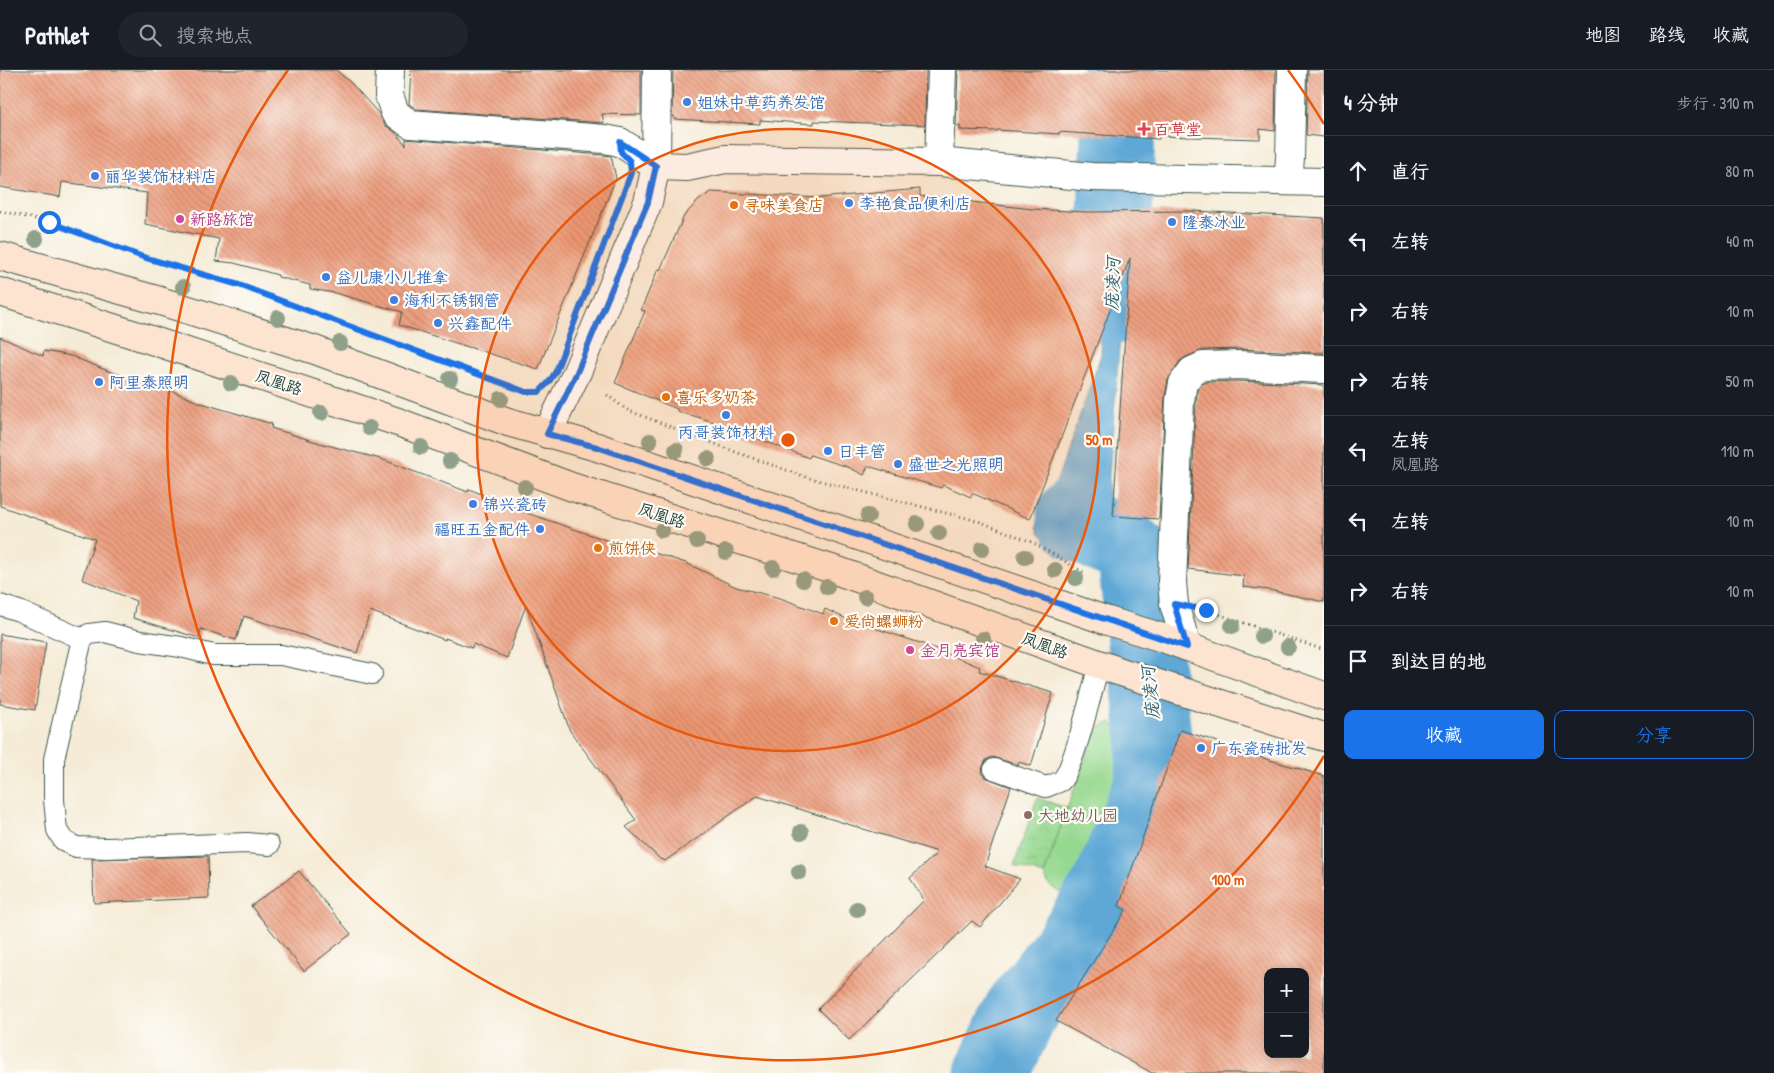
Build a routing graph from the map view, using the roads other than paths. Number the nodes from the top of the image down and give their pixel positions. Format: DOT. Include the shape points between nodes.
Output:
graph roads {
  1 [pos="390,70"];
  2 [pos="657,70"];
  3 [pos="942,70"];
  4 [pos="1292,70"];
  5 [pos="939,162"];
  6 [pos="656,166"];
  7 [pos="1288,182"];
  8 [pos="1324,182"];
  9 [pos="0,256"];
  10 [pos="0,292"];
  11 [pos="1324,369"];
  12 [pos="547,434"];
  13 [pos="0,605"];
  14 [pos="82,639"];
  15 [pos="1175,643"];
  16 [pos="1108,667"];
  17 [pos="372,674"];
  18 [pos="1324,696"];
  19 [pos="1324,737"];
  20 [pos="994,769"];
  21 [pos="269,845"];
  1 -- 6 [label="street" via="389,95 395,113 410,124 605,139 620,142"];
  2 -- 6 [label="street"];
  3 -- 5 [label="street"];
  4 -- 7 [label="street"];
  5 -- 6 [label="street" via="725,159 687,167"];
  5 -- 7 [label="street" via="1092,177"];
  6 -- 12 [label="street" via="648,202 577,372"];
  7 -- 8 [label="street"];
  9 -- 12 [label="main road" via="160,301 315,350"];
  10 -- 16 [label="main road, 凤凰路" via="389,419 572,487 838,571"];
  11 -- 15 [label="street" via="1203,366 1192,371 1183,383 1172,582"];
  12 -- 15 [label="main road" via="597,447"];
  13 -- 14 [label="lane"];
  14 -- 17 [label="lane" via="89,634 105,632 213,655 281,655"];
  14 -- 21 [label="lane" via="54,759 57,830 63,840 76,847 107,848"];
  15 -- 18 [label="main road"];
  16 -- 19 [label="main road, 凤凰路"];
  16 -- 20 [label="lane" via="1061,780 1046,787"];
}
